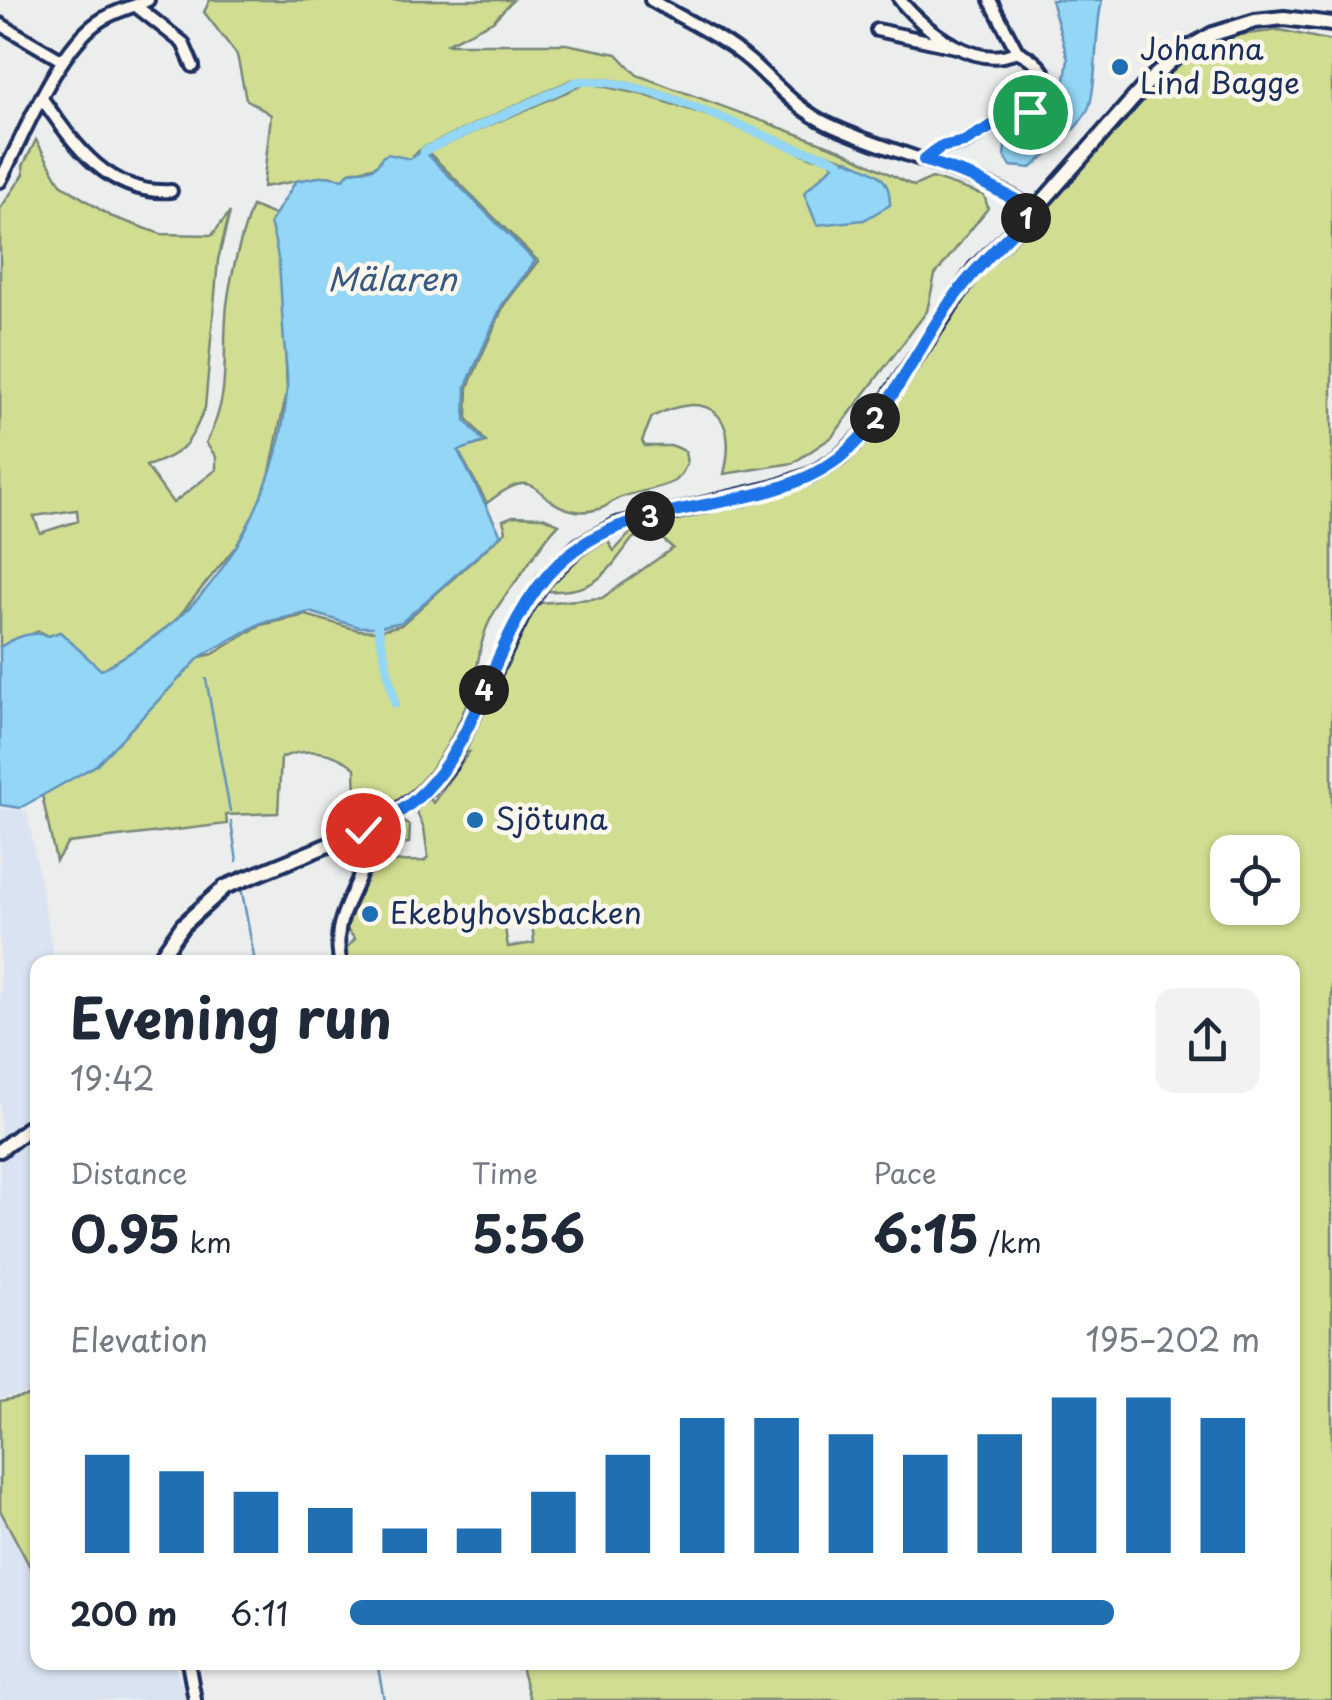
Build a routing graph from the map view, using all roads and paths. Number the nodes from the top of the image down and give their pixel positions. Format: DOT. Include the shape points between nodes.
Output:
graph roads {
  1 [pos="148,0"];
  2 [pos="650,0"];
  3 [pos="900,0"];
  4 [pos="990,0"];
  5 [pos="134,4"];
  6 [pos="0,24"];
  7 [pos="1332,24"];
  8 [pos="877,30"];
  9 [pos="957,47"];
  10 [pos="1017,52"];
  11 [pos="63,61"];
  12 [pos="193,66"];
  13 [pos="43,100"];
  14 [pos="924,160"];
  15 [pos="0,181"];
  16 [pos="171,191"];
  17 [pos="1035,210"];
  18 [pos="363,830"];
  19 [pos="162,955"];
  20 [pos="340,955"];
  21 [pos="30,1126"];
  22 [pos="0,1150"];
  23 [pos="189,1670"];
  24 [pos="194,1700"];
  1 -- 5 [label="street"];
  2 -- 14 [label="street" via="739,52 810,115"];
  3 -- 9 [label="street"];
  4 -- 10 [label="street"];
  5 -- 11 [label="street" via="96,23"];
  5 -- 12 [label="street" via="183,43"];
  6 -- 11 [label="street"];
  7 -- 17 [label="main road" via="1254,21 1196,42 1148,82"];
  8 -- 9 [label="street"];
  9 -- 10 [label="street" via="1004,58"];
  10 -- 14 [label="street" via="1045,71 1041,107 940,147"];
  11 -- 13 [label="street"];
  13 -- 15 [label="street"];
  13 -- 16 [label="street" via="94,164 133,188"];
  14 -- 17 [label="street"];
  17 -- 18 [label="main road" via="975,268 865,433 839,458 775,488 617,525 558,564 524,609 449,765 404,809"];
  18 -- 19 [label="main road" via="225,887 183,924"];
  18 -- 20 [label="street" via="365,861 340,924"];
  21 -- 22 [label="main road"];
  23 -- 24 [label="street"];
}
